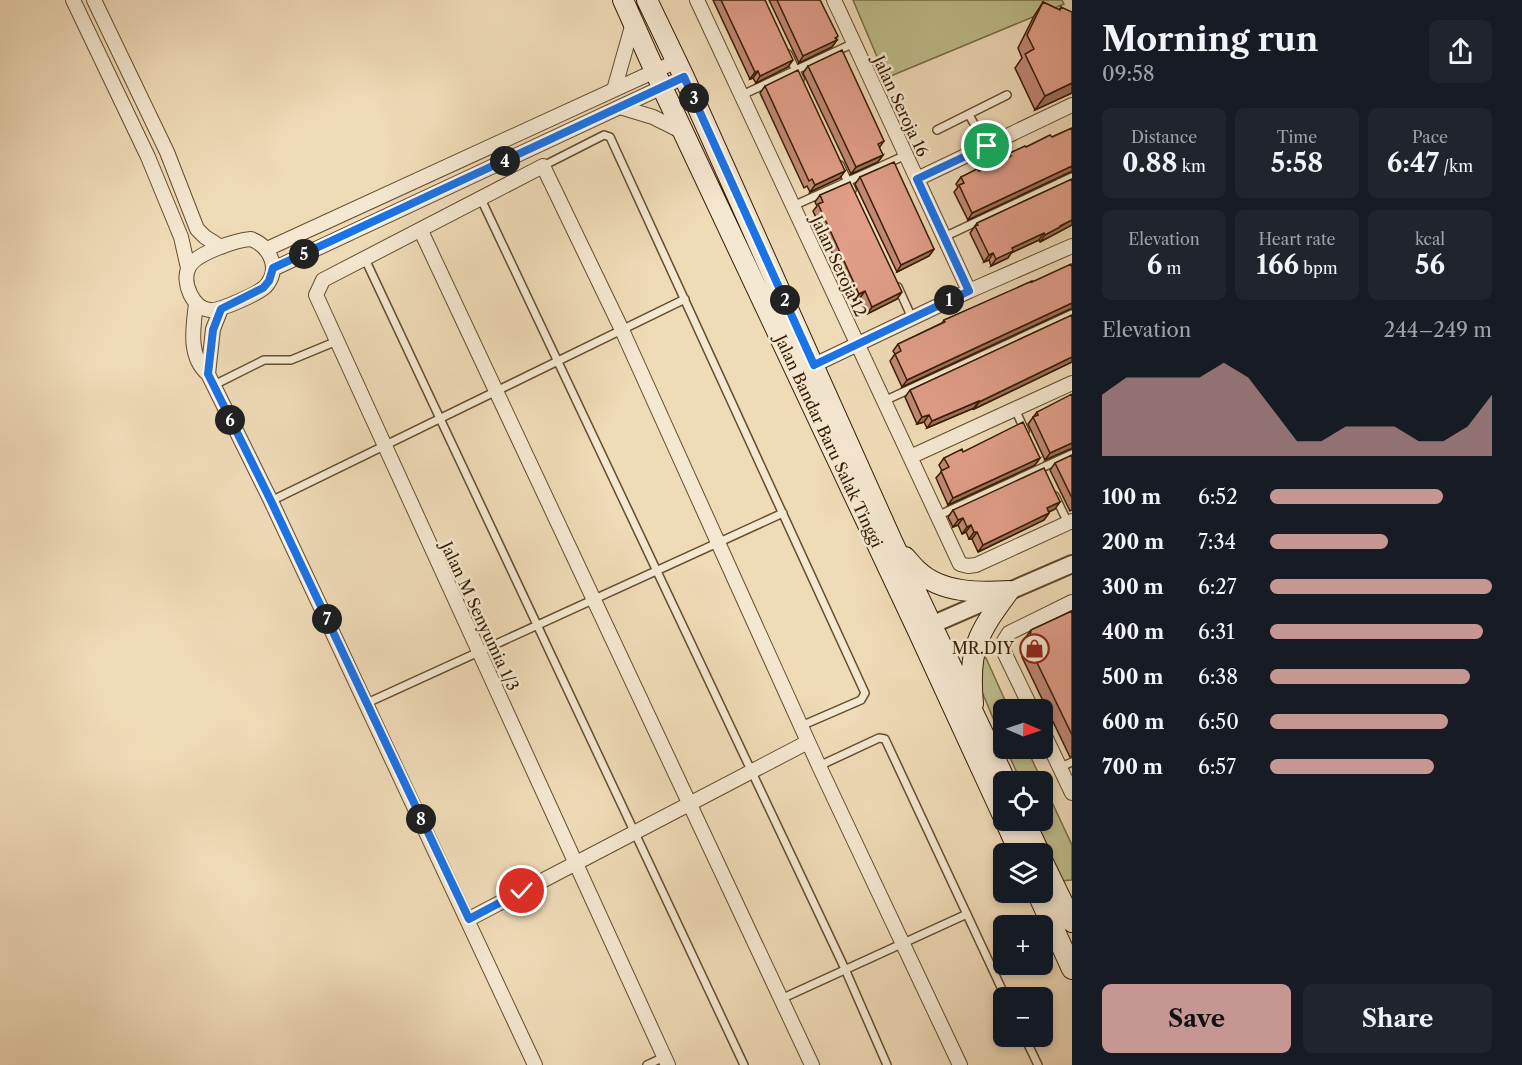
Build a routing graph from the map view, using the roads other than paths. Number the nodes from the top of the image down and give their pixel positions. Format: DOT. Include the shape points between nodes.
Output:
graph roads {
  1 [pos="73,0"];
  2 [pos="94,0"];
  3 [pos="623,0"];
  4 [pos="648,0"];
  5 [pos="698,0"];
  6 [pos="834,0"];
  7 [pos="633,23"];
  8 [pos="854,43"];
  9 [pos="786,50"];
  10 [pos="681,69"];
  11 [pos="795,70"];
  12 [pos="658,79"];
  13 [pos="614,90"];
  14 [pos="805,90"];
  15 [pos="742,95"];
  16 [pos="1007,95"];
  17 [pos="1072,105"];
  18 [pos="620,107"];
  19 [pos="969,115"];
  20 [pos="937,130"];
  21 [pos="684,132"];
  22 [pos="987,146"];
  23 [pos="906,154"];
  24 [pos="838,161"];
  25 [pos="543,166"];
  26 [pos="1072,177"];
  27 [pos="917,179"];
  28 [pos="848,181"];
  29 [pos="481,198"];
  30 [pos="858,202"];
  31 [pos="793,206"];
  32 [pos="421,231"];
  33 [pos="944,237"];
  34 [pos="1072,246"];
  35 [pos="221,247"];
  36 [pos="267,249"];
  37 [pos="365,259"];
  38 [pos="188,268"];
  39 [pos="273,268"];
  40 [pos="892,276"];
  41 [pos="969,291"];
  42 [pos="685,299"];
  43 [pos="196,304"];
  44 [pos="221,309"];
  45 [pos="1072,314"];
  46 [pos="912,318"];
  47 [pos="622,330"];
  48 [pos="337,341"];
  49 [pos="857,344"];
  50 [pos="558,361"];
  51 [pos="814,365"];
  52 [pos="210,380"];
  53 [pos="1072,383"];
  54 [pos="496,391"];
  55 [pos="884,401"];
  56 [pos="1015,409"];
  57 [pos="440,418"];
  58 [pos="1028,438"];
  59 [pos="384,446"];
  60 [pos="1072,454"];
  61 [pos="910,458"];
  62 [pos="1037,458"];
  63 [pos="1042,468"];
  64 [pos="1046,477"];
  65 [pos="1051,486"];
  66 [pos="271,501"];
  67 [pos="783,513"];
  68 [pos="937,516"];
  69 [pos="1070,522"];
  70 [pos="892,541"];
  71 [pos="718,542"];
  72 [pos="1072,564"];
  73 [pos="657,570"];
  74 [pos="1009,591"];
  75 [pos="594,599"];
  76 [pos="1072,602"];
  77 [pos="537,625"];
  78 [pos="925,628"];
  79 [pos="478,652"];
  80 [pos="1027,699"];
  81 [pos="367,703"];
  82 [pos="973,714"];
  83 [pos="801,726"];
  84 [pos="808,742"];
  85 [pos="1053,746"];
  86 [pos="1066,764"];
  87 [pos="819,766"];
  88 [pos="752,771"];
  89 [pos="1001,771"];
  90 [pos="993,792"];
  91 [pos="1072,793"];
  92 [pos="689,804"];
  93 [pos="634,832"];
  94 [pos="576,863"];
  95 [pos="1053,883"];
  96 [pos="1042,903"];
  97 [pos="967,914"];
  98 [pos="469,919"];
  99 [pos="1072,922"];
  100 [pos="903,943"];
  101 [pos="845,969"];
  102 [pos="1072,969"];
  103 [pos="1001,987"];
  104 [pos="781,999"];
  105 [pos="1029,1047"];
  106 [pos="666,1061"];
  107 [pos="535,1065"];
  108 [pos="647,1065"];
  109 [pos="744,1065"];
  110 [pos="812,1065"];
  111 [pos="887,1065"];
  112 [pos="960,1065"];
  113 [pos="1038,1065"];
  1 -- 38 [label="street" via="148,157 181,237"];
  2 -- 35 [label="street" via="167,152 197,229"];
  3 -- 7 [label="main road, Jalan Bandar Baru Salak Tinggi"];
  4 -- 10 [label="main road, Jalan Bandar Baru Salak Tinggi"];
  5 -- 15 [label="street, Jalan Seroja 12"];
  6 -- 8 [label="street, Jalan Seroja 16"];
  7 -- 12 [label="main road, Jalan Bandar Baru Salak Tinggi"];
  7 -- 13 [label="street"];
  8 -- 11 [label="lane"];
  8 -- 23 [label="street, Jalan Seroja 16"];
  9 -- 11 [label="lane"];
  10 -- 12 [label="street"];
  10 -- 51 [label="main road, Jalan Bandar Baru Salak Tinggi"];
  11 -- 14 [label="lane"];
  11 -- 15 [label="lane"];
  12 -- 13 [label="street"];
  12 -- 18 [label="street"];
  12 -- 21 [label="main road, Jalan Bandar Baru Salak Tinggi"];
  13 -- 36 [label="street"];
  15 -- 31 [label="street, Jalan Seroja 12"];
  16 -- 19 [label="lane"];
  17 -- 22 [label="street"];
  18 -- 21 [label="street"];
  18 -- 39 [label="street"];
  19 -- 20 [label="lane"];
  19 -- 22 [label="lane"];
  21 -- 78 [label="main road, Jalan Bandar Baru Salak Tinggi"];
  22 -- 27 [label="street"];
  23 -- 27 [label="street, Jalan Seroja 16"];
  23 -- 28 [label="lane"];
  24 -- 28 [label="lane"];
  25 -- 29 [label="street, Jalan M Senyumia 1/3"];
  25 -- 42 [label="lane" via="604,135 610,136"];
  25 -- 47 [label="street"];
  26 -- 33 [label="lane"];
  27 -- 33 [label="street, Jalan Seroja 16"];
  28 -- 30 [label="lane"];
  28 -- 31 [label="lane"];
  29 -- 32 [label="street, Jalan M Senyumia 1/3"];
  29 -- 50 [label="lane"];
  31 -- 49 [label="street, Jalan Seroja 12"];
  32 -- 37 [label="street, Jalan M Senyumia 1/3"];
  32 -- 54 [label="street"];
  33 -- 41 [label="street, Jalan Seroja 16"];
  34 -- 41 [label="street"];
  35 -- 36 [label="street" via="251,240"];
  35 -- 38 [label="street"];
  36 -- 39 [label="street"];
  37 -- 48 [label="street, Jalan M Senyumia 1/3" via="323,280 316,295"];
  37 -- 57 [label="lane"];
  38 -- 43 [label="street" via="187,282"];
  39 -- 44 [label="street" via="263,288"];
  40 -- 46 [label="lane"];
  41 -- 46 [label="street"];
  42 -- 47 [label="lane"];
  42 -- 67 [label="lane"];
  43 -- 44 [label="street" via="213,311"];
  43 -- 52 [label="street" via="194,352"];
  44 -- 52 [label="street" via="213,330"];
  45 -- 55 [label="lane"];
  46 -- 49 [label="street"];
  47 -- 50 [label="lane"];
  47 -- 71 [label="street"];
  48 -- 52 [label="lane" via="291,360 264,360"];
  48 -- 59 [label="street, Jalan M Senyumia 1/3"];
  49 -- 51 [label="street"];
  49 -- 55 [label="street, Jalan Seroja 12"];
  50 -- 54 [label="lane"];
  50 -- 73 [label="lane"];
  51 -- 70 [label="main road, Jalan Bandar Baru Salak Tinggi"];
  52 -- 66 [label="street"];
  53 -- 56 [label="street"];
  54 -- 57 [label="lane"];
  54 -- 75 [label="street"];
  55 -- 61 [label="street, Jalan Seroja 12"];
  56 -- 58 [label="lane"];
  56 -- 61 [label="street"];
  57 -- 59 [label="lane"];
  57 -- 77 [label="lane"];
  59 -- 66 [label="lane"];
  59 -- 79 [label="street, Jalan M Senyumia 1/3"];
  60 -- 63 [label="lane"];
  61 -- 68 [label="street, Jalan Seroja 12"];
  62 -- 63 [label="lane"];
  63 -- 64 [label="lane"];
  63 -- 68 [label="lane"];
  65 -- 69 [label="lane"];
  66 -- 81 [label="street"];
  67 -- 71 [label="lane"];
  67 -- 83 [label="lane" via="865,693 861,700"];
  68 -- 69 [label="street, Jalan Seroja 12" via="960,564 968,566"];
  70 -- 74 [label="main road" via="919,573 937,583 981,593"];
  70 -- 78 [label="main road, Jalan Bandar Baru Salak Tinggi"];
  71 -- 73 [label="lane"];
  71 -- 83 [label="street"];
  72 -- 74 [label="street"];
  73 -- 75 [label="lane"];
  73 -- 88 [label="lane"];
  74 -- 78 [label="street"];
  74 -- 82 [label="main road" via="989,617 974,648"];
  75 -- 77 [label="lane"];
  75 -- 92 [label="street"];
  76 -- 80 [label="street" via="1009,633 1004,641 1004,652"];
  77 -- 79 [label="lane"];
  77 -- 93 [label="lane"];
  78 -- 82 [label="main road, Jalan Bandar Baru Salak Tinggi"];
  78 -- 90 [label="main road, Jalan Bandar Baru Salak Tinggi"];
  79 -- 81 [label="lane"];
  79 -- 94 [label="street, Jalan M Senyumia 1/3"];
  81 -- 98 [label="street"];
  82 -- 89 [label="main road, Jalan Bandar Baru Salak Tinggi"];
  83 -- 84 [label="street"];
  84 -- 87 [label="street"];
  84 -- 88 [label="street"];
  85 -- 86 [label="street"];
  86 -- 91 [label="street"];
  87 -- 97 [label="lane" via="879,738 885,739"];
  87 -- 100 [label="street"];
  88 -- 92 [label="street"];
  88 -- 101 [label="lane"];
  92 -- 93 [label="street"];
  92 -- 104 [label="street"];
  93 -- 94 [label="street"];
  93 -- 109 [label="lane"];
  94 -- 98 [label="street"];
  94 -- 106 [label="street, Jalan M Senyumia 1/3"];
  95 -- 99 [label="main road"];
  96 -- 102 [label="main road"];
  97 -- 100 [label="lane"];
  97 -- 103 [label="lane"];
  98 -- 107 [label="street"];
  100 -- 101 [label="lane"];
  100 -- 112 [label="street"];
  101 -- 104 [label="lane"];
  101 -- 111 [label="lane"];
  104 -- 110 [label="street"];
  105 -- 113 [label="lane"];
  106 -- 108 [label="lane"];
}
